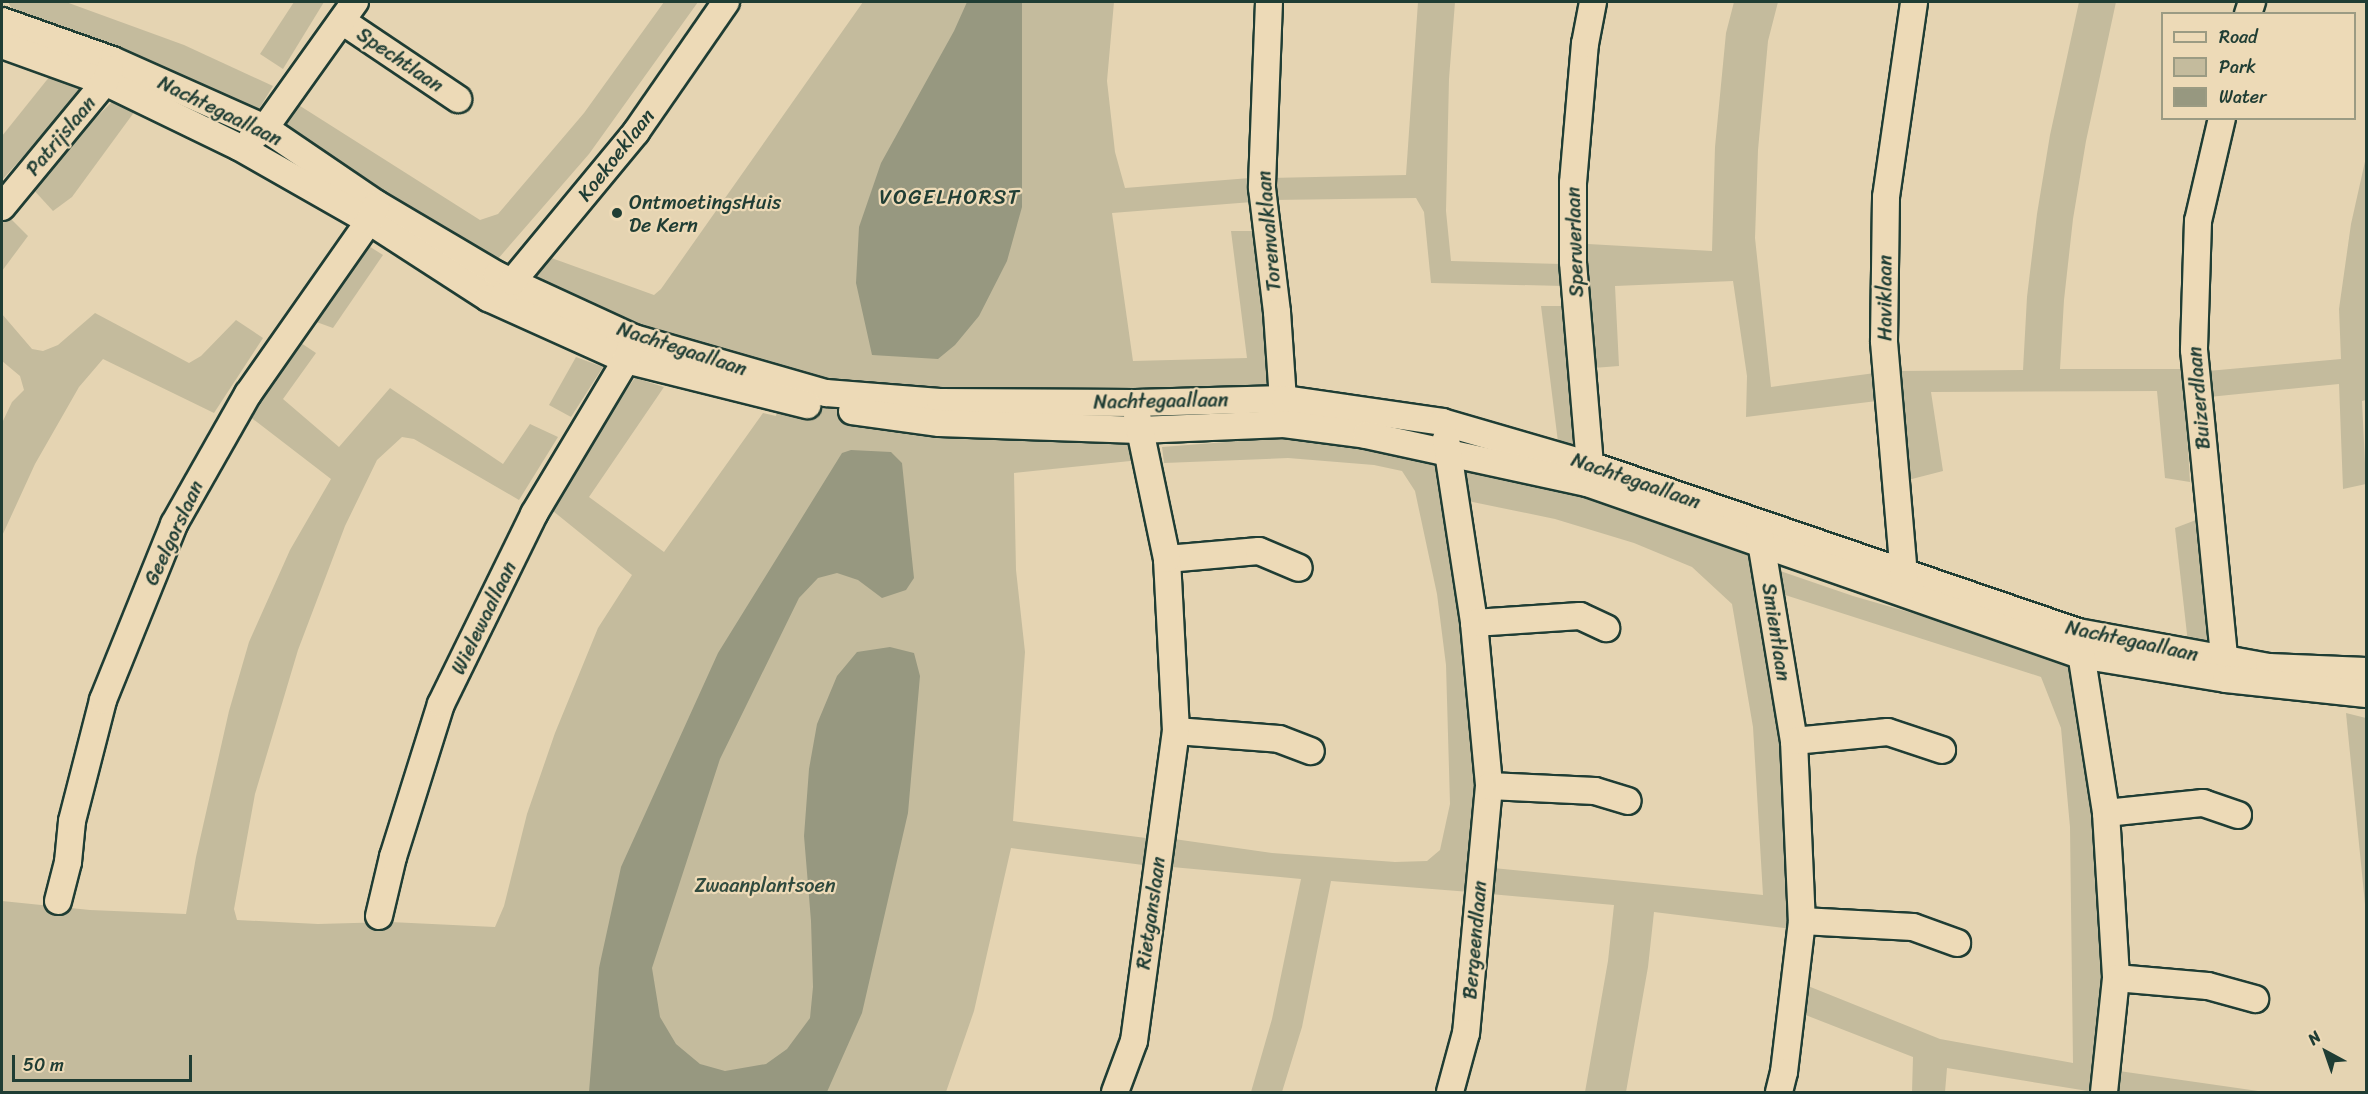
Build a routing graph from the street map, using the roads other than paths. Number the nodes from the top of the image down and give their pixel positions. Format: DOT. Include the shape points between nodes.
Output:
graph roads {
  1 [pos="726,2"];
  2 [pos="1269,2"];
  3 [pos="1593,2"];
  4 [pos="1914,2"];
  5 [pos="349,11"];
  6 [pos="2,21"];
  7 [pos="2,45"];
  8 [pos="109,71"];
  9 [pos="458,99"];
  10 [pos="2222,120"];
  11 [pos="265,128"];
  12 [pos="240,147"];
  13 [pos="2,207"];
  14 [pos="373,212"];
  15 [pos="505,292"];
  16 [pos="630,349"];
  17 [pos="1285,399"];
  18 [pos="1135,403"];
  19 [pos="1442,422"];
  20 [pos="1284,424"];
  21 [pos="1139,430"];
  22 [pos="1449,453"];
  23 [pos="1588,474"];
  24 [pos="1760,534"];
  25 [pos="1167,559"];
  26 [pos="1299,568"];
  27 [pos="1905,584"];
  28 [pos="1474,623"];
  29 [pos="1606,628"];
  30 [pos="2079,644"];
  31 [pos="2225,670"];
  32 [pos="2367,671"];
  33 [pos="2367,694"];
  34 [pos="1176,731"];
  35 [pos="1794,741"];
  36 [pos="1942,750"];
  37 [pos="1311,751"];
  38 [pos="1489,786"];
  39 [pos="1628,801"];
  40 [pos="2106,813"];
  41 [pos="2238,815"];
  42 [pos="58,901"];
  43 [pos="379,916"];
  44 [pos="1802,921"];
  45 [pos="1957,943"];
  46 [pos="2116,978"];
  47 [pos="2255,999"];
  48 [pos="1115,1092"];
  49 [pos="1450,1092"];
  50 [pos="1779,1092"];
  51 [pos="2104,1092"];
  1 -- 15 [label="street, Koekoeklaan" via="636,132"];
  2 -- 17 [label="street, Torenvalklaan" via="1262,188"];
  3 -- 23 [label="street, Sperwerlaan" via="1585,44 1573,183 1573,262"];
  4 -- 27 [label="street, Haviklaan" via="1886,197 1884,341"];
  5 -- 9 [label="street, Spechtlaan"];
  5 -- 11 [label="street, Spechtlaan"];
  6 -- 8 [label="street, Nachtegaallaan"];
  7 -- 8 [label="street, Nachtegaallaan"];
  8 -- 11 [label="street, Nachtegaallaan"];
  8 -- 12 [label="street, Nachtegaallaan"];
  8 -- 13 [label="street, Patrijslaan"];
  10 -- 31 [label="street, Buizerdlaan" via="2198,221 2194,350"];
  11 -- 12 [label="street, Spechtlaan"];
  11 -- 14 [label="street, Nachtegaallaan"];
  12 -- 14 [label="street, Nachtegaallaan"];
  14 -- 15 [label="street, Nachtegaallaan"];
  14 -- 42 [label="street, Geelgorslaan" via="248,393 174,524 103,700 75,810"];
  15 -- 16 [label="street, Nachtegaallaan"];
  16 -- 18 [label="street, Nachtegaallaan" via="826,393 940,402"];
  16 -- 21 [label="street, Nachtegaallaan" via="820,408 939,423"];
  16 -- 43 [label="street, Wielewaallaan" via="534,514 441,704 393,857"];
  17 -- 18 [label="street, Nachtegaallaan"];
  17 -- 19 [label="street, Nachtegaallaan"];
  17 -- 20 [label="street, Torenvalklaan"];
  18 -- 21 [label="street, Rietganslaan"];
  19 -- 22 [label="street, Bergeendlaan"];
  19 -- 23 [label="street, Nachtegaallaan"];
  20 -- 21 [label="street, Nachtegaallaan"];
  20 -- 22 [label="street, Nachtegaallaan" via="1366,435"];
  21 -- 25 [label="street, Rietganslaan"];
  22 -- 23 [label="street, Nachtegaallaan"];
  22 -- 28 [label="street, Bergeendlaan"];
  23 -- 24 [label="street, Nachtegaallaan"];
  24 -- 27 [label="street, Nachtegaallaan"];
  24 -- 35 [label="street, Smientlaan"];
  25 -- 26 [label="street" via="1259,551"];
  25 -- 34 [label="street, Rietganslaan"];
  27 -- 30 [label="street, Nachtegaallaan"];
  28 -- 29 [label="street" via="1580,616"];
  28 -- 38 [label="street, Bergeendlaan"];
  30 -- 31 [label="street, Nachtegaallaan"];
  30 -- 40 [label="street"];
  31 -- 32 [label="street, Nachtegaallaan" via="2269,667"];
  31 -- 33 [label="street, Nachtegaallaan"];
  34 -- 37 [label="street" via="1279,739"];
  34 -- 48 [label="street, Rietganslaan" via="1134,1041"];
  35 -- 36 [label="street" via="1888,732"];
  35 -- 44 [label="street, Smientlaan"];
  38 -- 39 [label="street" via="1595,791"];
  38 -- 49 [label="street, Bergeendlaan" via="1466,1033"];
  40 -- 41 [label="street" via="2203,803"];
  40 -- 46 [label="street"];
  44 -- 45 [label="street" via="1913,927"];
  44 -- 50 [label="street, Smientlaan"];
  46 -- 47 [label="street" via="2208,986"];
  46 -- 51 [label="street"];
}
